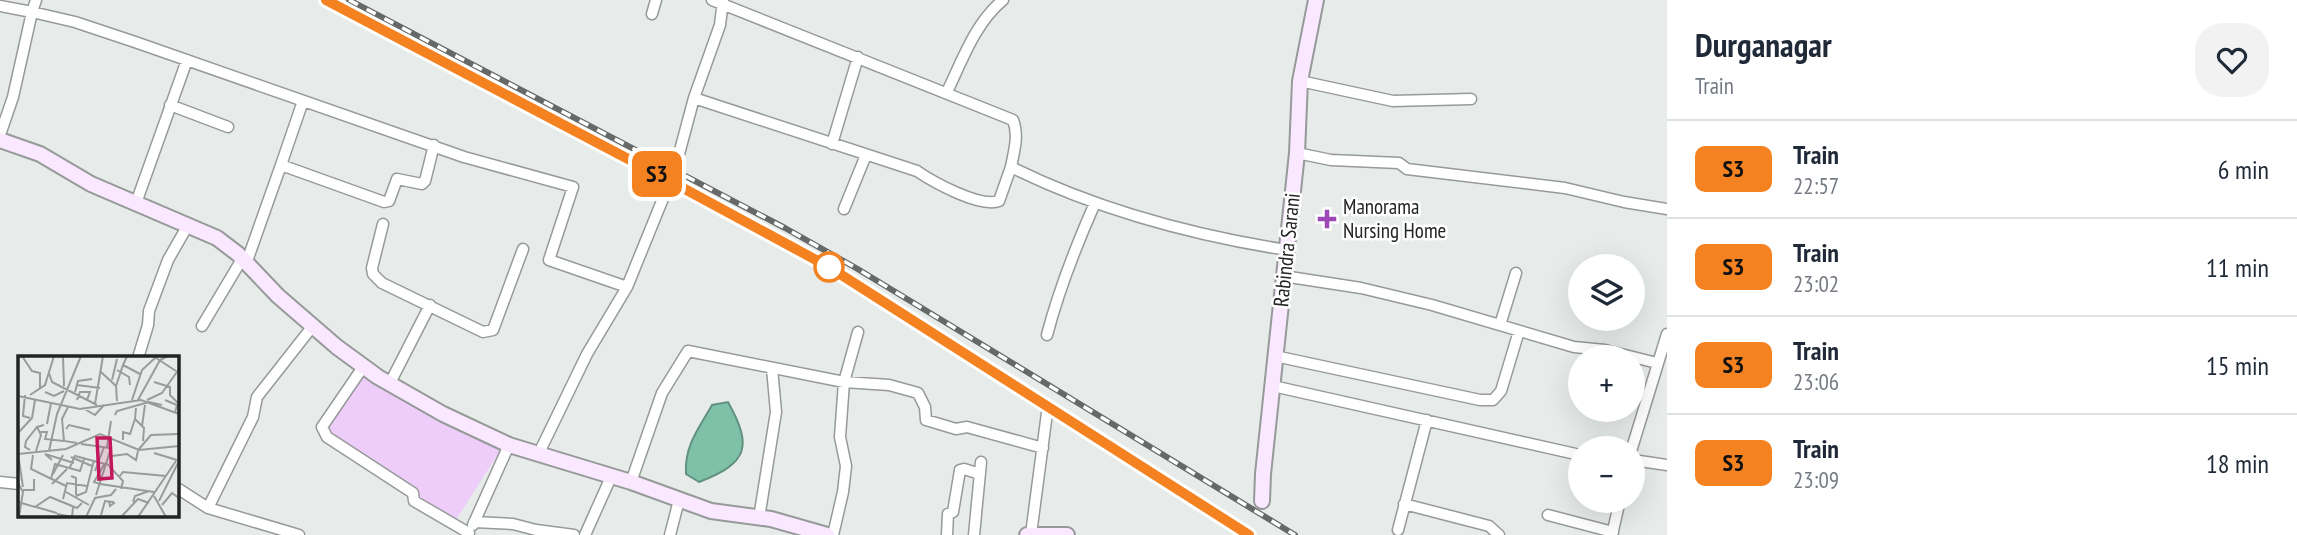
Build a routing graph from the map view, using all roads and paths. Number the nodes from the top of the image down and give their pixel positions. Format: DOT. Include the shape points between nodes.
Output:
graph roads {
  1 [pos="36,0"];
  2 [pos="656,0"];
  3 [pos="983,0"];
  4 [pos="1003,0"];
  5 [pos="1316,0"];
  6 [pos="719,1"];
  7 [pos="0,6"];
  8 [pos="994,8"];
  9 [pos="32,12"];
  10 [pos="652,14"];
  11 [pos="858,57"];
  12 [pos="187,60"];
  13 [pos="1300,81"];
  14 [pos="947,92"];
  15 [pos="695,98"];
  16 [pos="1471,99"];
  17 [pos="303,101"];
  18 [pos="170,105"];
  19 [pos="228,127"];
  20 [pos="0,138"];
  21 [pos="832,144"];
  22 [pos="434,145"];
  23 [pos="1297,153"];
  24 [pos="866,155"];
  25 [pos="281,165"];
  26 [pos="1011,167"];
  27 [pos="136,203"];
  28 [pos="1096,203"];
  29 [pos="844,209"];
  30 [pos="1667,209"];
  31 [pos="383,224"];
  32 [pos="188,225"];
  33 [pos="523,249"];
  34 [pos="1287,250"];
  35 [pos="244,261"];
  36 [pos="1516,273"];
  37 [pos="1283,276"];
  38 [pos="627,287"];
  39 [pos="430,305"];
  40 [pos="1500,325"];
  41 [pos="202,326"];
  42 [pos="312,327"];
  43 [pos="1519,331"];
  44 [pos="858,332"];
  45 [pos="1667,334"];
  46 [pos="1047,335"];
  47 [pos="139,356"];
  48 [pos="1275,356"];
  49 [pos="1657,363"];
  50 [pos="363,367"];
  51 [pos="772,368"];
  52 [pos="844,382"];
  53 [pos="390,383"];
  54 [pos="1273,386"];
  55 [pos="1047,413"];
  56 [pos="1427,421"];
  57 [pos="1636,436"];
  58 [pos="509,445"];
  59 [pos="1044,447"];
  60 [pos="1568,452"];
  61 [pos="539,453"];
  62 [pos="981,462"];
  63 [pos="1645,462"];
  64 [pos="1667,465"];
  65 [pos="980,474"];
  66 [pos="611,477"];
  67 [pos="0,482"];
  68 [pos="631,482"];
  69 [pos="18,484"];
  70 [pos="178,489"];
  71 [pos="679,500"];
  72 [pos="1262,501"];
  73 [pos="1404,505"];
  74 [pos="208,508"];
  75 [pos="1617,513"];
  76 [pos="1548,515"];
  77 [pos="758,517"];
  78 [pos="474,522"];
  79 [pos="1398,530"];
  80 [pos="1613,533"];
  81 [pos="469,534"];
  82 [pos="1029,534"];
  83 [pos="299,535"];
  84 [pos="574,535"];
  85 [pos="585,535"];
  86 [pos="670,535"];
  87 [pos="827,535"];
  88 [pos="833,535"];
  89 [pos="947,535"];
  90 [pos="974,535"];
  91 [pos="1067,535"];
  92 [pos="1499,535"];
  1 -- 9 [label="street"];
  2 -- 10 [label="street"];
  3 -- 8 [label="street"];
  4 -- 8 [label="street"];
  5 -- 13 [label="street, Rabindra Sarani"];
  6 -- 11 [label="street"];
  6 -- 15 [label="street" via="720,25"];
  7 -- 9 [label="street"];
  8 -- 14 [label="street" via="974,36"];
  9 -- 12 [label="street"];
  9 -- 20 [label="street"];
  11 -- 14 [label="street"];
  11 -- 21 [label="street"];
  12 -- 17 [label="street"];
  12 -- 18 [label="street"];
  13 -- 16 [label="street" via="1393,101"];
  13 -- 23 [label="street, Rabindra Sarani"];
  14 -- 26 [label="street" via="1013,120 1016,142"];
  15 -- 21 [label="street"];
  15 -- 38 [label="street" via="675,169"];
  17 -- 22 [label="street"];
  17 -- 25 [label="street"];
  18 -- 19 [label="street"];
  18 -- 27 [label="street"];
  20 -- 27 [label="street"];
  21 -- 24 [label="street"];
  22 -- 25 [label="street" via="425,181 397,179 384,202"];
  22 -- 38 [label="street" via="573,187 550,260"];
  23 -- 30 [label="street" via="1565,188"];
  23 -- 34 [label="street, Rabindra Sarani"];
  24 -- 26 [label="street" via="988,203 999,201"];
  24 -- 29 [label="street"];
  25 -- 35 [label="street"];
  26 -- 28 [label="street"];
  27 -- 32 [label="street"];
  28 -- 34 [label="street" via="1203,235"];
  28 -- 46 [label="street" via="1056,300"];
  31 -- 39 [label="street" via="373,274 382,283"];
  32 -- 35 [label="street" via="217,238"];
  32 -- 47 [label="street" via="168,260"];
  33 -- 39 [label="street" via="493,330 483,332"];
  34 -- 37 [label="street, Rabindra Sarani"];
  35 -- 41 [label="street"];
  35 -- 42 [label="street"];
  36 -- 40 [label="street"];
  37 -- 40 [label="street" via="1361,288"];
  37 -- 48 [label="street, Rabindra Sarani"];
  38 -- 61 [label="street" via="587,354"];
  39 -- 53 [label="street"];
  40 -- 43 [label="street"];
  42 -- 50 [label="street"];
  42 -- 74 [label="street" via="257,397 253,417"];
  43 -- 48 [label="street" via="1501,391 1493,400"];
  43 -- 49 [label="street"];
  44 -- 52 [label="street"];
  45 -- 49 [label="street"];
  48 -- 54 [label="street, Rabindra Sarani"];
  49 -- 57 [label="street"];
  50 -- 53 [label="street"];
  50 -- 81 [label="street" via="322,427 327,437 413,493 414,501"];
  51 -- 52 [label="street"];
  51 -- 68 [label="street" via="688,351 662,393"];
  51 -- 77 [label="street" via="776,412"];
  52 -- 59 [label="street" via="889,385 918,393 926,420"];
  52 -- 88 [label="street" via="840,437 846,466"];
  53 -- 58 [label="street"];
  54 -- 56 [label="street"];
  54 -- 72 [label="street, Rabindra Sarani"];
  55 -- 59 [label="street"];
  56 -- 60 [label="street"];
  56 -- 73 [label="street"];
  58 -- 61 [label="street"];
  58 -- 78 [label="street"];
  59 -- 82 [label="street"];
  61 -- 66 [label="street"];
  62 -- 65 [label="street"];
  63 -- 64 [label="street"];
  65 -- 89 [label="street" via="960,470"];
  65 -- 90 [label="street"];
  66 -- 68 [label="street"];
  66 -- 85 [label="street"];
  67 -- 69 [label="street"];
  68 -- 71 [label="street"];
  70 -- 74 [label="street"];
  71 -- 77 [label="street" via="711,511"];
  71 -- 86 [label="street"];
  73 -- 79 [label="street"];
  73 -- 92 [label="street" via="1489,526"];
  74 -- 83 [label="street"];
  75 -- 80 [label="street"];
  76 -- 80 [label="street"];
  77 -- 87 [label="street"];
  78 -- 81 [label="street"];
  78 -- 84 [label="street"];
  82 -- 91 [label="street"];
}
